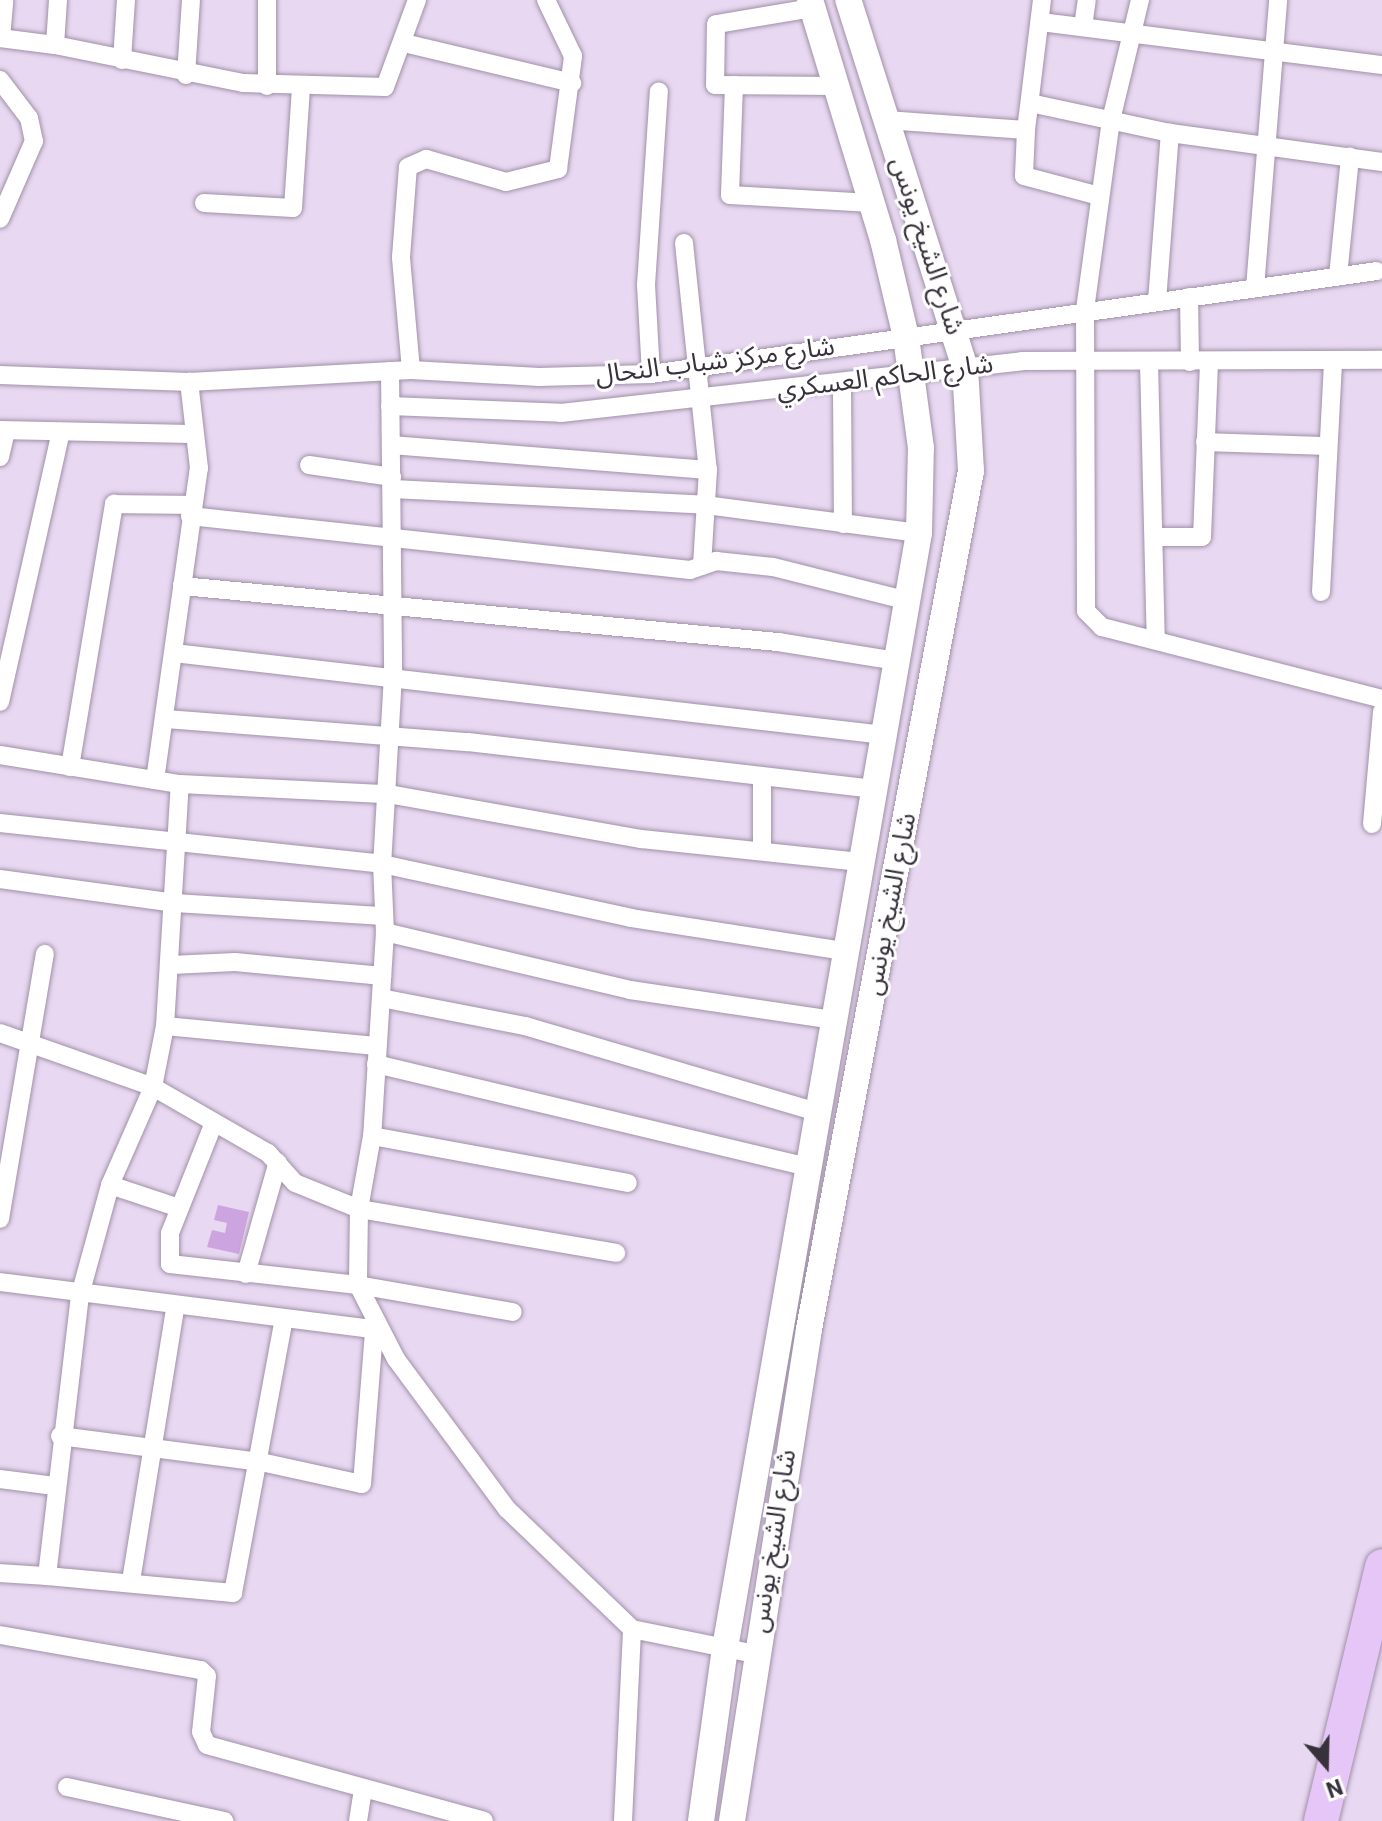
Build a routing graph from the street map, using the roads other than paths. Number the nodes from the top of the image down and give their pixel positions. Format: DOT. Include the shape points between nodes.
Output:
graph roads {
  1 [pos="4,0"];
  2 [pos="58,0"];
  3 [pos="126,0"];
  4 [pos="191,0"];
  5 [pos="267,0"];
  6 [pos="417,0"];
  7 [pos="546,0"];
  8 [pos="848,0"];
  9 [pos="1042,0"];
  10 [pos="1087,0"];
  11 [pos="1140,0"];
  12 [pos="1278,0"];
  13 [pos="811,4"];
  14 [pos="1041,22"];
  15 [pos="1083,27"];
  16 [pos="1132,32"];
  17 [pos="1,38"];
  18 [pos="404,43"];
  19 [pos="55,45"];
  20 [pos="1274,54"];
  21 [pos="122,60"];
  22 [pos="1382,65"];
  23 [pos="186,75"];
  24 [pos="0,80"];
  25 [pos="572,83"];
  26 [pos="734,85"];
  27 [pos="267,86"];
  28 [pos="836,86"];
  29 [pos="301,87"];
  30 [pos="659,91"];
  31 [pos="1030,103"];
  32 [pos="886,120"];
  33 [pos="1111,120"];
  34 [pos="1026,130"];
  35 [pos="1170,133"];
  36 [pos="1266,148"];
  37 [pos="1350,157"];
  38 [pos="1382,162"];
  39 [pos="1099,196"];
  40 [pos="204,203"];
  41 [pos="872,203"];
  42 [pos="0,219"];
  43 [pos="684,243"];
  44 [pos="1377,271"];
  45 [pos="1338,276"];
  46 [pos="1255,288"];
  47 [pos="1189,297"];
  48 [pos="1157,301"];
  49 [pos="1085,311"];
  50 [pos="955,329"];
  51 [pos="906,337"];
  52 [pos="1081,360"];
  53 [pos="1333,360"];
  54 [pos="1382,360"];
  55 [pos="1149,362"];
  56 [pos="1190,362"];
  57 [pos="1209,363"];
  58 [pos="698,368"];
  59 [pos="965,368"];
  60 [pos="411,370"];
  61 [pos="390,371"];
  62 [pos="651,374"];
  63 [pos="0,375"];
  64 [pos="913,377"];
  65 [pos="189,382"];
  66 [pos="842,384"];
  67 [pos="701,397"];
  68 [pos="390,406"];
  69 [pos="3,431"];
  70 [pos="61,432"];
  71 [pos="191,434"];
  72 [pos="1205,442"];
  73 [pos="391,445"];
  74 [pos="1328,446"];
  75 [pos="0,457"];
  76 [pos="309,465"];
  77 [pos="708,470"];
  78 [pos="392,483"];
  79 [pos="706,505"];
  80 [pos="191,510"];
  81 [pos="843,524"];
  82 [pos="919,533"];
  83 [pos="1154,537"];
  84 [pos="393,542"];
  85 [pos="702,566"];
  86 [pos="182,586"];
  87 [pos="1321,592"];
  88 [pos="908,601"];
  89 [pos="392,609"];
  90 [pos="1156,640"];
  91 [pos="174,653"];
  92 [pos="897,661"];
  93 [pos="393,675"];
  94 [pos="1382,699"];
  95 [pos="0,702"];
  96 [pos="1382,711"];
  97 [pos="166,719"];
  98 [pos="884,735"];
  99 [pos="391,737"];
  100 [pos="1380,746"];
  101 [pos="0,755"];
  102 [pos="70,767"];
  103 [pos="155,780"];
  104 [pos="762,781"];
  105 [pos="180,784"];
  106 [pos="874,789"];
  107 [pos="388,794"];
  108 [pos="0,823"];
  109 [pos="1372,824"];
  110 [pos="178,846"];
  111 [pos="762,850"];
  112 [pos="861,862"];
  113 [pos="382,864"];
  114 [pos="0,879"];
  115 [pos="175,903"];
  116 [pos="384,924"];
  117 [pos="845,951"];
  118 [pos="45,954"];
  119 [pos="171,965"];
  120 [pos="382,976"];
  121 [pos="381,998"];
  122 [pos="833,1020"];
  123 [pos="165,1026"];
  124 [pos="0,1033"];
  125 [pos="29,1044"];
  126 [pos="376,1055"];
  127 [pos="153,1087"];
  128 [pos="817,1112"];
  129 [pos="213,1125"];
  130 [pos="8,1130"];
  131 [pos="372,1136"];
  132 [pos="811,1140"];
  133 [pos="843,1147"];
  134 [pos="278,1162"];
  135 [pos="807,1167"];
  136 [pos="628,1183"];
  137 [pos="110,1185"];
  138 [pos="3,1186"];
  139 [pos="179,1208"];
  140 [pos="359,1209"];
  141 [pos="0,1219"];
  142 [pos="616,1253"];
  143 [pos="246,1274"];
  144 [pos="0,1282"];
  145 [pos="358,1285"];
  146 [pos="80,1295"];
  147 [pos="175,1308"];
  148 [pos="513,1312"];
  149 [pos="283,1322"];
  150 [pos="377,1330"];
  151 [pos="60,1436"];
  152 [pos="151,1446"];
  153 [pos="261,1462"];
  154 [pos="0,1479"];
  155 [pos="55,1486"];
  156 [pos="1382,1566"];
  157 [pos="0,1573"];
  158 [pos="47,1576"];
  159 [pos="131,1581"];
  160 [pos="632,1629"];
  161 [pos="0,1635"];
  162 [pos="1382,1639"];
  163 [pos="725,1648"];
  164 [pos="755,1654"];
  165 [pos="67,1787"];
  166 [pos="363,1789"];
  167 [pos="224,1821"];
  168 [pos="358,1821"];
  169 [pos="484,1821"];
  170 [pos="623,1821"];
  171 [pos="701,1821"];
  172 [pos="732,1821"];
  173 [pos="1321,1821"];
  174 [pos="1340,1821"];
  1 -- 17 [label="street"];
  2 -- 19 [label="street"];
  3 -- 21 [label="street"];
  4 -- 23 [label="street"];
  5 -- 27 [label="street"];
  6 -- 18 [label="street"];
  7 -- 25 [label="street" via="572,51"];
  8 -- 32 [label="street, شارع الشيخ يونس"];
  9 -- 14 [label="street"];
  10 -- 15 [label="street"];
  11 -- 16 [label="street"];
  12 -- 20 [label="street"];
  13 -- 26 [label="street" via="716,24 715,85"];
  13 -- 28 [label="street, شارع الشيخ يونس"];
  14 -- 15 [label="street"];
  14 -- 31 [label="street"];
  15 -- 16 [label="street"];
  16 -- 20 [label="street"];
  16 -- 33 [label="street"];
  17 -- 19 [label="street"];
  18 -- 25 [label="street"];
  18 -- 29 [label="street" via="385,87"];
  19 -- 21 [label="street"];
  20 -- 22 [label="street"];
  20 -- 36 [label="street"];
  21 -- 23 [label="street"];
  23 -- 27 [label="street"];
  24 -- 42 [label="street" via="29,118 34,141"];
  25 -- 60 [label="street" via="558,169 506,182 426,159 408,167 401,257"];
  26 -- 28 [label="street"];
  26 -- 41 [label="street" via="730,195"];
  27 -- 29 [label="street"];
  28 -- 41 [label="street, شارع الشيخ يونس"];
  29 -- 40 [label="street" via="293,208"];
  30 -- 62 [label="street" via="646,285"];
  31 -- 33 [label="street"];
  31 -- 34 [label="street"];
  32 -- 34 [label="street"];
  32 -- 50 [label="street, شارع الشيخ يونس"];
  33 -- 35 [label="street"];
  33 -- 39 [label="street"];
  34 -- 39 [label="street" via="1024,176"];
  35 -- 36 [label="street"];
  35 -- 48 [label="street"];
  36 -- 37 [label="street"];
  36 -- 46 [label="street"];
  37 -- 38 [label="street"];
  37 -- 45 [label="street"];
  39 -- 49 [label="street"];
  41 -- 51 [label="street, شارع الشيخ يونس"];
  43 -- 58 [label="street"];
  44 -- 45 [label="street, شارع مركز شباب النحال"];
  45 -- 46 [label="street, شارع مركز شباب النحال"];
  46 -- 47 [label="street, شارع مركز شباب النحال"];
  47 -- 48 [label="street, شارع مركز شباب النحال"];
  47 -- 56 [label="street"];
  48 -- 49 [label="street, شارع مركز شباب النحال"];
  49 -- 50 [label="street, شارع مركز شباب النحال"];
  49 -- 52 [label="street"];
  50 -- 51 [label="street, شارع مركز شباب النحال"];
  50 -- 59 [label="street, شارع الشيخ يونس"];
  51 -- 58 [label="street, شارع مركز شباب النحال"];
  51 -- 64 [label="street, شارع الشيخ يونس"];
  52 -- 55 [label="street, شارع الحاكم العسكري"];
  52 -- 59 [label="street, شارع الحاكم العسكري"];
  52 -- 90 [label="street" via="1086,611 1102,627"];
  53 -- 54 [label="street, شارع الحاكم العسكري"];
  53 -- 57 [label="street, شارع الحاكم العسكري"];
  53 -- 74 [label="street"];
  55 -- 56 [label="street, شارع الحاكم العسكري"];
  55 -- 83 [label="street"];
  56 -- 57 [label="street, شارع الحاكم العسكري"];
  57 -- 72 [label="street"];
  58 -- 62 [label="street, شارع مركز شباب النحال"];
  58 -- 67 [label="street"];
  59 -- 64 [label="street, شارع الحاكم العسكري"];
  59 -- 133 [label="street, شارع الشيخ يونس" via="973,433 967,496"];
  60 -- 61 [label="street, شارع مركز شباب النحال"];
  60 -- 62 [label="street, شارع مركز شباب النحال" via="539,377"];
  61 -- 65 [label="street, شارع مركز شباب النحال"];
  61 -- 68 [label="street"];
  63 -- 65 [label="street, شارع مركز شباب النحال"];
  64 -- 66 [label="street, شارع الحاكم العسكري"];
  64 -- 82 [label="street, شارع الشيخ يونس"];
  65 -- 71 [label="street"];
  66 -- 67 [label="street, شارع الحاكم العسكري"];
  66 -- 81 [label="street"];
  67 -- 68 [label="street, شارع الحاكم العسكري" via="561,413"];
  67 -- 77 [label="street"];
  68 -- 73 [label="street"];
  69 -- 70 [label="street"];
  69 -- 75 [label="street"];
  70 -- 71 [label="street"];
  70 -- 95 [label="street"];
  71 -- 80 [label="street" via="199,468"];
  72 -- 74 [label="street"];
  72 -- 83 [label="street" via="1201,540"];
  73 -- 77 [label="street"];
  73 -- 78 [label="street"];
  74 -- 87 [label="street"];
  76 -- 78 [label="street"];
  77 -- 79 [label="street"];
  78 -- 79 [label="street"];
  78 -- 84 [label="street"];
  79 -- 81 [label="street"];
  79 -- 85 [label="street"];
  80 -- 84 [label="street"];
  80 -- 86 [label="street"];
  80 -- 102 [label="street" via="114,504"];
  81 -- 82 [label="street"];
  82 -- 88 [label="street, شارع الشيخ يونس"];
  83 -- 90 [label="street"];
  84 -- 85 [label="street"];
  84 -- 89 [label="street"];
  85 -- 88 [label="street" via="716,561 773,567"];
  86 -- 89 [label="street"];
  86 -- 91 [label="street"];
  88 -- 92 [label="street, شارع الشيخ يونس"];
  89 -- 92 [label="street" via="778,642"];
  89 -- 93 [label="street"];
  90 -- 94 [label="street"];
  91 -- 93 [label="street"];
  91 -- 97 [label="street"];
  92 -- 98 [label="street, شارع الشيخ يونس"];
  93 -- 98 [label="street"];
  93 -- 99 [label="street"];
  96 -- 100 [label="street"];
  97 -- 99 [label="street"];
  97 -- 103 [label="street"];
  98 -- 106 [label="street, شارع الشيخ يونس"];
  99 -- 104 [label="street"];
  99 -- 107 [label="street"];
  100 -- 109 [label="street"];
  101 -- 102 [label="street"];
  102 -- 103 [label="street"];
  103 -- 105 [label="street"];
  104 -- 106 [label="street"];
  104 -- 111 [label="street"];
  105 -- 107 [label="street"];
  105 -- 110 [label="street"];
  106 -- 112 [label="street, شارع الشيخ يونس"];
  107 -- 111 [label="street" via="641,839"];
  107 -- 113 [label="street"];
  108 -- 110 [label="street"];
  110 -- 113 [label="street"];
  110 -- 115 [label="street"];
  111 -- 112 [label="street"];
  112 -- 117 [label="street, شارع الشيخ يونس"];
  113 -- 116 [label="street"];
  113 -- 117 [label="street" via="631,918"];
  114 -- 115 [label="street"];
  115 -- 116 [label="street"];
  115 -- 119 [label="street"];
  116 -- 120 [label="street"];
  116 -- 122 [label="street" via="630,990"];
  117 -- 122 [label="street, شارع الشيخ يونس"];
  118 -- 125 [label="street"];
  119 -- 120 [label="street" via="235,962"];
  119 -- 123 [label="street"];
  120 -- 121 [label="street"];
  121 -- 126 [label="street"];
  121 -- 128 [label="street" via="525,1026"];
  122 -- 128 [label="street, شارع الشيخ يونس"];
  123 -- 126 [label="street"];
  123 -- 127 [label="street"];
  124 -- 125 [label="street"];
  125 -- 127 [label="street"];
  125 -- 130 [label="street"];
  126 -- 131 [label="street"];
  126 -- 135 [label="street"];
  127 -- 129 [label="street"];
  127 -- 137 [label="street"];
  128 -- 132 [label="street, شارع الشيخ يونس"];
  129 -- 134 [label="street"];
  129 -- 139 [label="street"];
  130 -- 138 [label="street"];
  131 -- 136 [label="street"];
  131 -- 140 [label="street"];
  132 -- 133 [label="street"];
  132 -- 135 [label="street, شارع الشيخ يونس"];
  133 -- 164 [label="street, شارع الشيخ يونس"];
  134 -- 140 [label="street" via="295,1183"];
  134 -- 143 [label="street"];
  135 -- 163 [label="street, شارع الشيخ يونس"];
  137 -- 139 [label="street"];
  137 -- 146 [label="street"];
  138 -- 141 [label="street"];
  139 -- 143 [label="street" via="165,1256 170,1264"];
  140 -- 142 [label="street"];
  140 -- 145 [label="street"];
  143 -- 145 [label="street"];
  144 -- 146 [label="street"];
  145 -- 148 [label="street"];
  145 -- 150 [label="street"];
  146 -- 147 [label="street"];
  146 -- 151 [label="street"];
  147 -- 149 [label="street"];
  147 -- 152 [label="street"];
  149 -- 150 [label="street"];
  149 -- 153 [label="street"];
  150 -- 153 [label="street" via="362,1484"];
  150 -- 160 [label="street" via="507,1509"];
  151 -- 152 [label="street"];
  151 -- 155 [label="street"];
  152 -- 153 [label="street"];
  152 -- 159 [label="street"];
  153 -- 159 [label="street" via="233,1593"];
  154 -- 155 [label="street"];
  155 -- 158 [label="street"];
  156 -- 173 [label="highway"];
  157 -- 158 [label="street"];
  158 -- 159 [label="street"];
  160 -- 163 [label="street"];
  160 -- 170 [label="street"];
  161 -- 166 [label="street" via="201,1670 207,1676 201,1732 207,1745"];
  162 -- 174 [label="highway"];
  163 -- 164 [label="street"];
  163 -- 171 [label="street, شارع الشيخ يونس"];
  164 -- 172 [label="street, شارع الشيخ يونس"];
  165 -- 167 [label="street"];
  166 -- 168 [label="street"];
  166 -- 169 [label="street"];
}
